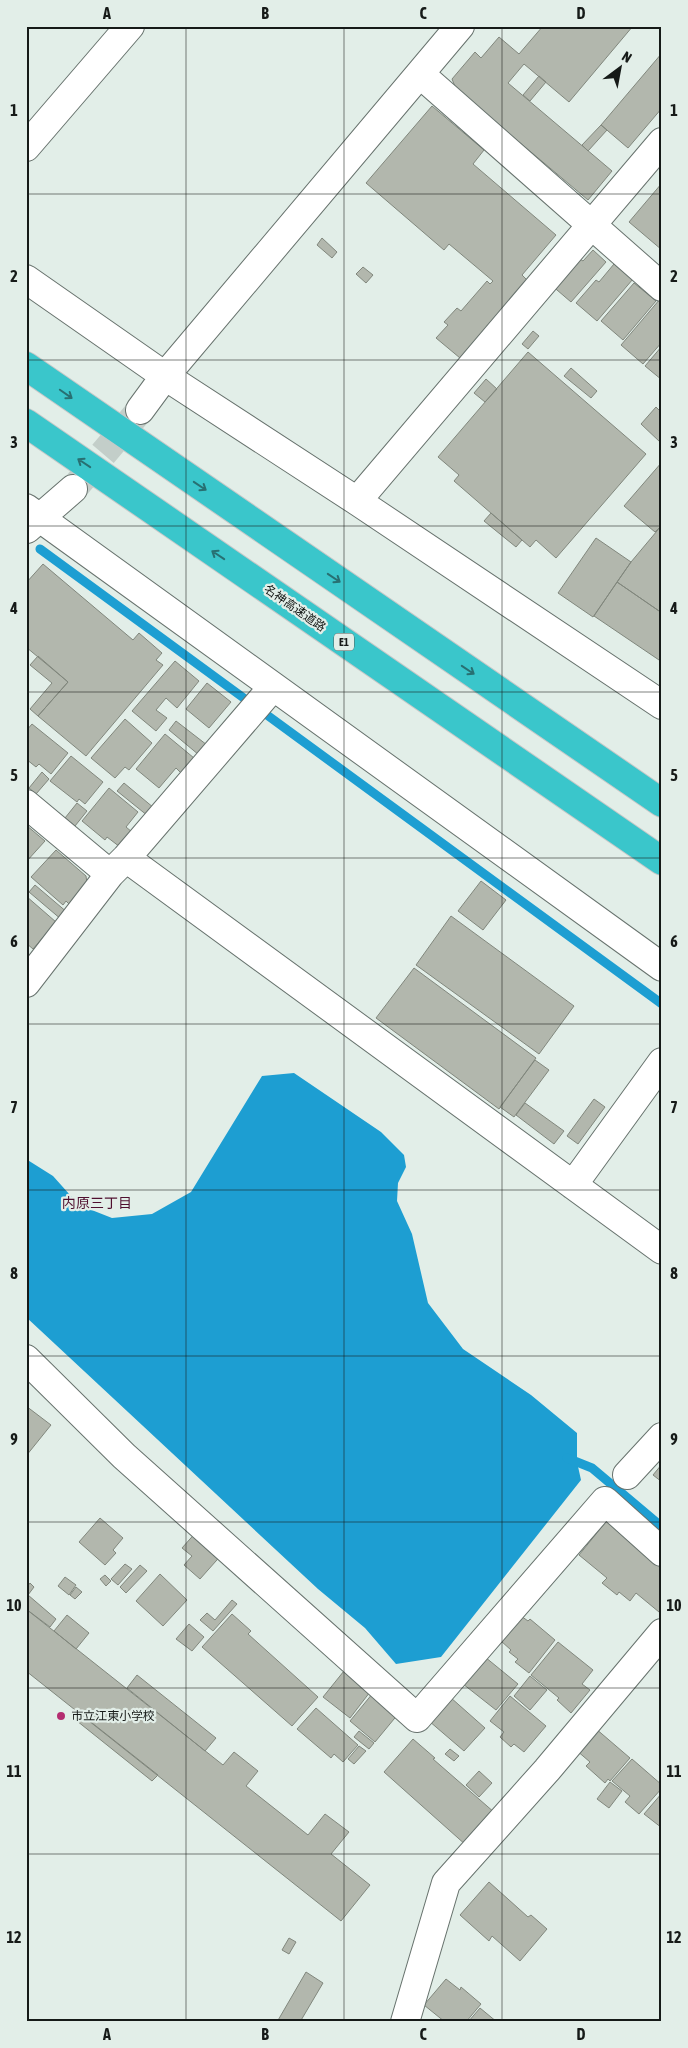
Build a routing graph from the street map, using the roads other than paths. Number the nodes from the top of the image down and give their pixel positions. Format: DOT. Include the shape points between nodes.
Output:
graph roads {
  1 [pos="130,26"];
  2 [pos="460,26"];
  3 [pos="420,74"];
  4 [pos="662,142"];
  5 [pos="26,147"];
  6 [pos="591,225"];
  7 [pos="26,279"];
  8 [pos="662,286"];
  9 [pos="26,366"];
  10 [pos="165,376"];
  11 [pos="140,410"];
  12 [pos="26,423"];
  13 [pos="73,490"];
  14 [pos="357,500"];
  15 [pos="31,518"];
  16 [pos="241,570"];
  17 [pos="262,700"];
  18 [pos="662,705"];
  19 [pos="662,803"];
  20 [pos="26,804"];
  21 [pos="662,861"];
  22 [pos="118,866"];
  23 [pos="662,880"];
  24 [pos="662,967"];
  25 [pos="26,984"];
  26 [pos="662,1062"];
  27 [pos="573,1185"];
  28 [pos="662,1250"];
  29 [pos="26,1358"];
  30 [pos="662,1437"];
  31 [pos="627,1475"];
  32 [pos="662,1552"];
  33 [pos="662,1633"];
  34 [pos="405,2022"];
  1 -- 5 [label="street"];
  2 -- 3 [label="street"];
  3 -- 6 [label="street"];
  3 -- 10 [label="street"];
  4 -- 6 [label="street"];
  6 -- 8 [label="street"];
  6 -- 14 [label="street"];
  7 -- 10 [label="street"];
  9 -- 19 [label="highway, one-way"];
  10 -- 11 [label="street"];
  10 -- 14 [label="street"];
  16 -- 12 [label="highway, 名神高速道路 / E1, one-way"];
  13 -- 15 [label="street"];
  14 -- 18 [label="street"];
  15 -- 17 [label="street"];
  16 -- 21 [label="highway, 名神高速道路 / E1"];
  16 -- 23 [label="highway" via="336,652"];
  17 -- 22 [label="street"];
  17 -- 24 [label="street"];
  20 -- 22 [label="street"];
  22 -- 25 [label="street"];
  22 -- 27 [label="street"];
  26 -- 27 [label="street"];
  27 -- 28 [label="street"];
  29 -- 32 [label="street" via="124,1456 416,1718 605,1501"];
  30 -- 31 [label="street"];
  33 -- 34 [label="street" via="547,1770 446,1883"];
}
